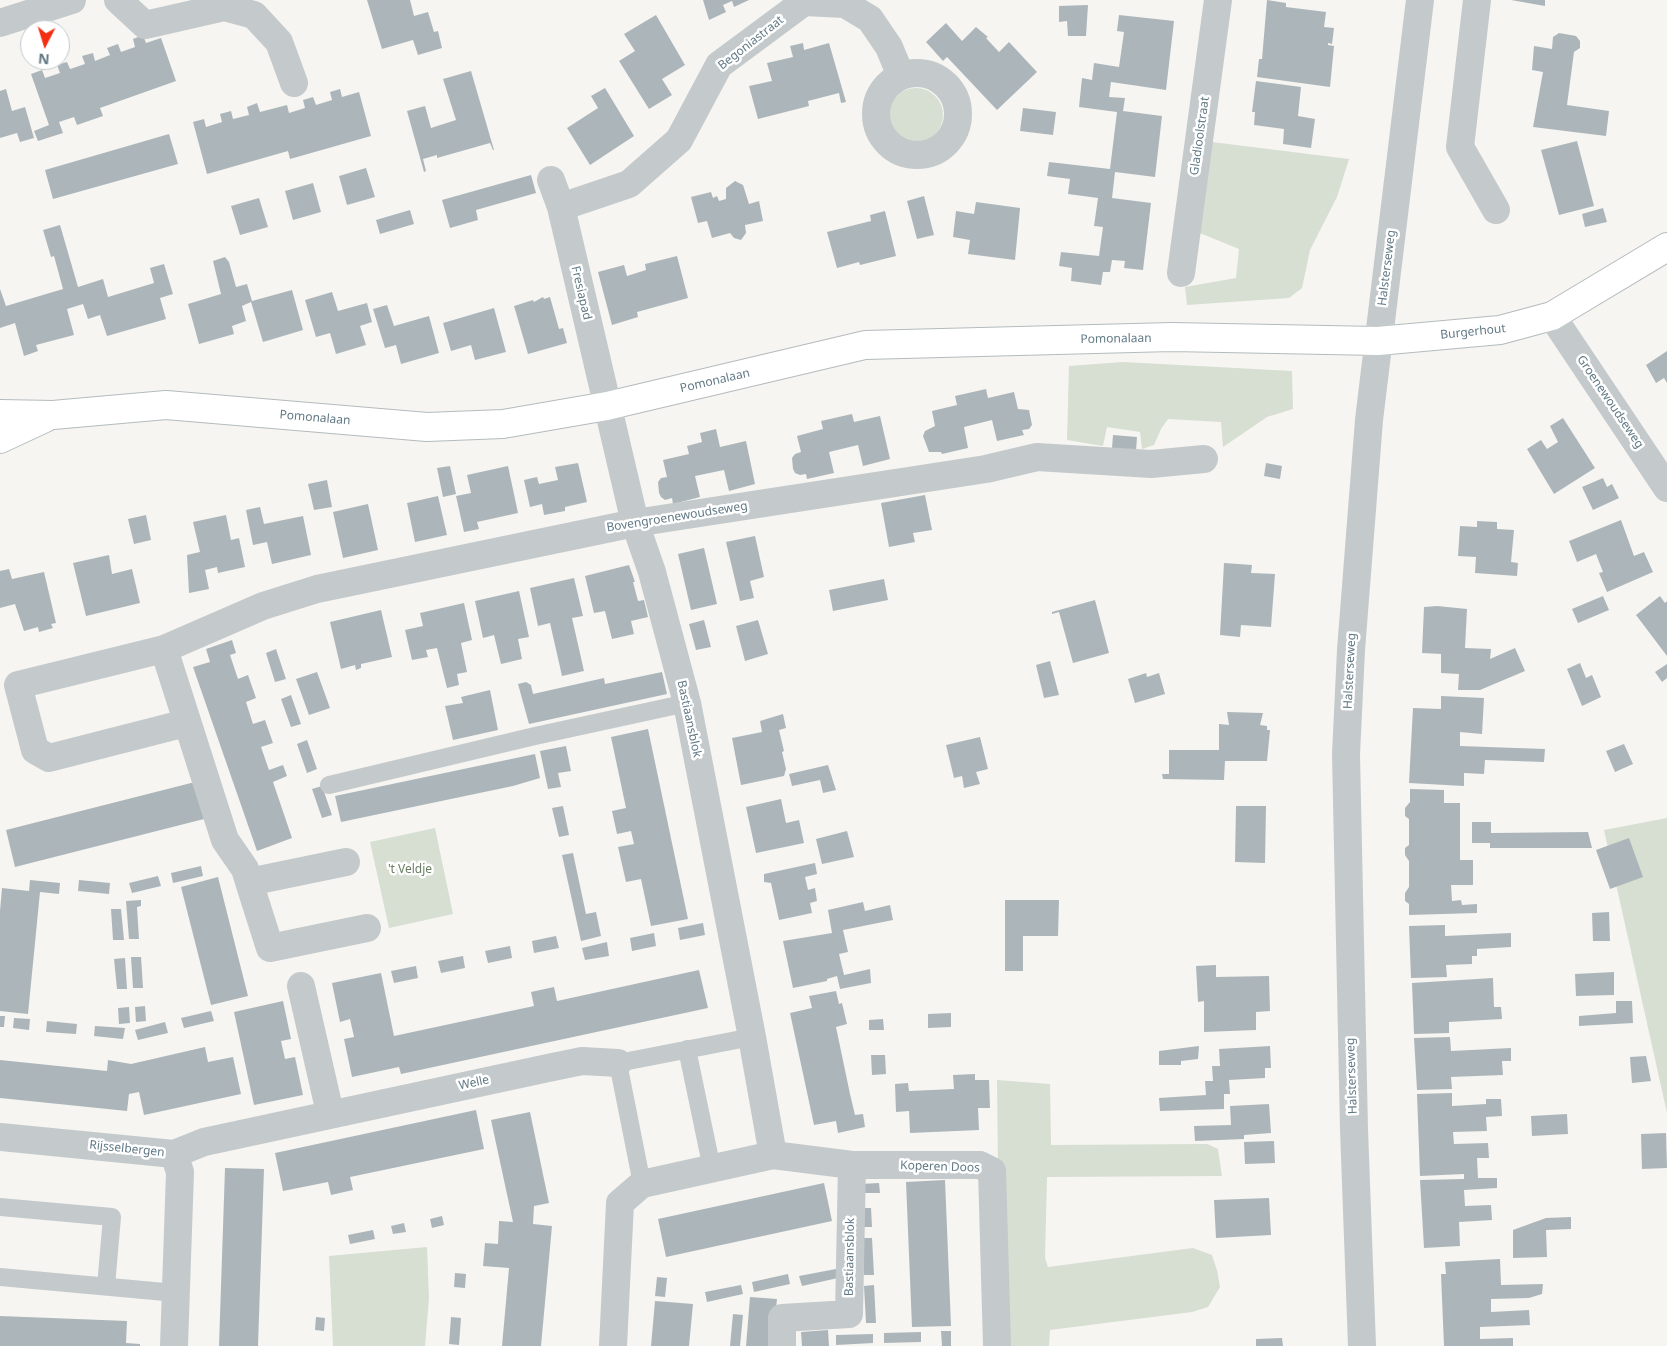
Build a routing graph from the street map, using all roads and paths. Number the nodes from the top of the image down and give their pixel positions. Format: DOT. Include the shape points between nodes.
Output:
graph roads {
  1 [pos="72,0"];
  2 [pos="118,0"];
  3 [pos="1218,0"];
  4 [pos="1420,0"];
  5 [pos="1477,0"];
  6 [pos="0,23"];
  7 [pos="901,76"];
  8 [pos="294,83"];
  9 [pos="551,180"];
  10 [pos="561,207"];
  11 [pos="1496,210"];
  12 [pos="1667,247"];
  13 [pos="1182,273"];
  14 [pos="1552,316"];
  15 [pos="1378,342"];
  16 [pos="607,406"];
  17 [pos="0,414"];
  18 [pos="53,415"];
  19 [pos="0,439"];
  20 [pos="1204,459"];
  21 [pos="1667,488"];
  22 [pos="635,523"];
  23 [pos="164,649"];
  24 [pos="687,703"];
  25 [pos="186,724"];
  26 [pos="329,785"];
  27 [pos="346,862"];
  28 [pos="249,882"];
  29 [pos="367,928"];
  30 [pos="301,986"];
  31 [pos="752,1036"];
  32 [pos="687,1049"];
  33 [pos="618,1063"];
  34 [pos="330,1113"];
  35 [pos="0,1137"];
  36 [pos="174,1154"];
  37 [pos="773,1155"];
  38 [pos="852,1165"];
  39 [pos="712,1170"];
  40 [pos="642,1184"];
  41 [pos="0,1207"];
  42 [pos="0,1277"];
  43 [pos="106,1286"];
  44 [pos="176,1293"];
  45 [pos="174,1346"];
  46 [pos="614,1346"];
  47 [pos="782,1346"];
  48 [pos="997,1346"];
  49 [pos="1362,1346"];
  1 -- 6 [label="street"];
  2 -- 8 [label="street" via="145,25 224,7 254,15 279,42"];
  3 -- 13 [label="street, Gladioolstraat"];
  4 -- 15 [label="street, Halsterseweg"];
  5 -- 11 [label="street" via="1460,147"];
  7 -- 10 [label="street, Begoniastraat" via="889,47 870,19 845,4 804,2 719,65 679,140 629,184"];
  9 -- 10 [label="street, Fresiapad"];
  10 -- 16 [label="street, Fresiapad"];
  12 -- 14 [label="street, Burgerhout"];
  14 -- 15 [label="street, Burgerhout" via="1500,330"];
  14 -- 21 [label="street, Groenewoudseweg"];
  15 -- 16 [label="street, Pomonalaan" via="1172,337 864,345"];
  15 -- 49 [label="street, Halsterseweg" via="1351,640 1346,754"];
  16 -- 18 [label="street, Pomonalaan" via="503,424 427,428 166,405"];
  16 -- 22 [label="street, Bastiaansblok"];
  17 -- 18 [label="street, Pomonalaan"];
  18 -- 19 [label="street, Pomonalaan"];
  20 -- 22 [label="street, Bovengroenewoudseweg" via="1151,464 1037,457 986,469"];
  22 -- 23 [label="street, Bovengroenewoudseweg" via="317,588 263,606"];
  22 -- 24 [label="street, Bastiaansblok" via="652,572"];
  23 -- 25 [label="street"];
  23 -- 25 [label="street, Bovengroenewoudseweg" via="18,685 35,750 49,758"];
  24 -- 26 [label="lane"];
  24 -- 31 [label="street, Bastiaansblok"];
  25 -- 28 [label="street" via="225,840 245,869"];
  27 -- 28 [label="street"];
  28 -- 29 [label="street" via="270,948"];
  30 -- 34 [label="street"];
  31 -- 32 [label="lane"];
  31 -- 37 [label="street, Bastiaansblok"];
  32 -- 33 [label="lane"];
  32 -- 39 [label="lane"];
  33 -- 34 [label="street, Welle" via="582,1061"];
  33 -- 40 [label="lane"];
  34 -- 36 [label="street, Welle" via="204,1142"];
  35 -- 36 [label="street, Rijsselbergen"];
  36 -- 44 [label="street, Rijsselbergen" via="180,1172"];
  37 -- 38 [label="street, Koperen Doos"];
  37 -- 39 [label="street"];
  38 -- 47 [label="street, Bastiaansblok" via="849,1314 782,1318"];
  38 -- 48 [label="street, Koperen Doos" via="980,1165 992,1171"];
  39 -- 40 [label="street"];
  40 -- 46 [label="street" via="620,1203"];
  41 -- 43 [label="lane" via="112,1217"];
  42 -- 43 [label="lane"];
  43 -- 44 [label="lane"];
  44 -- 45 [label="street, Rijsselbergen"];
}
